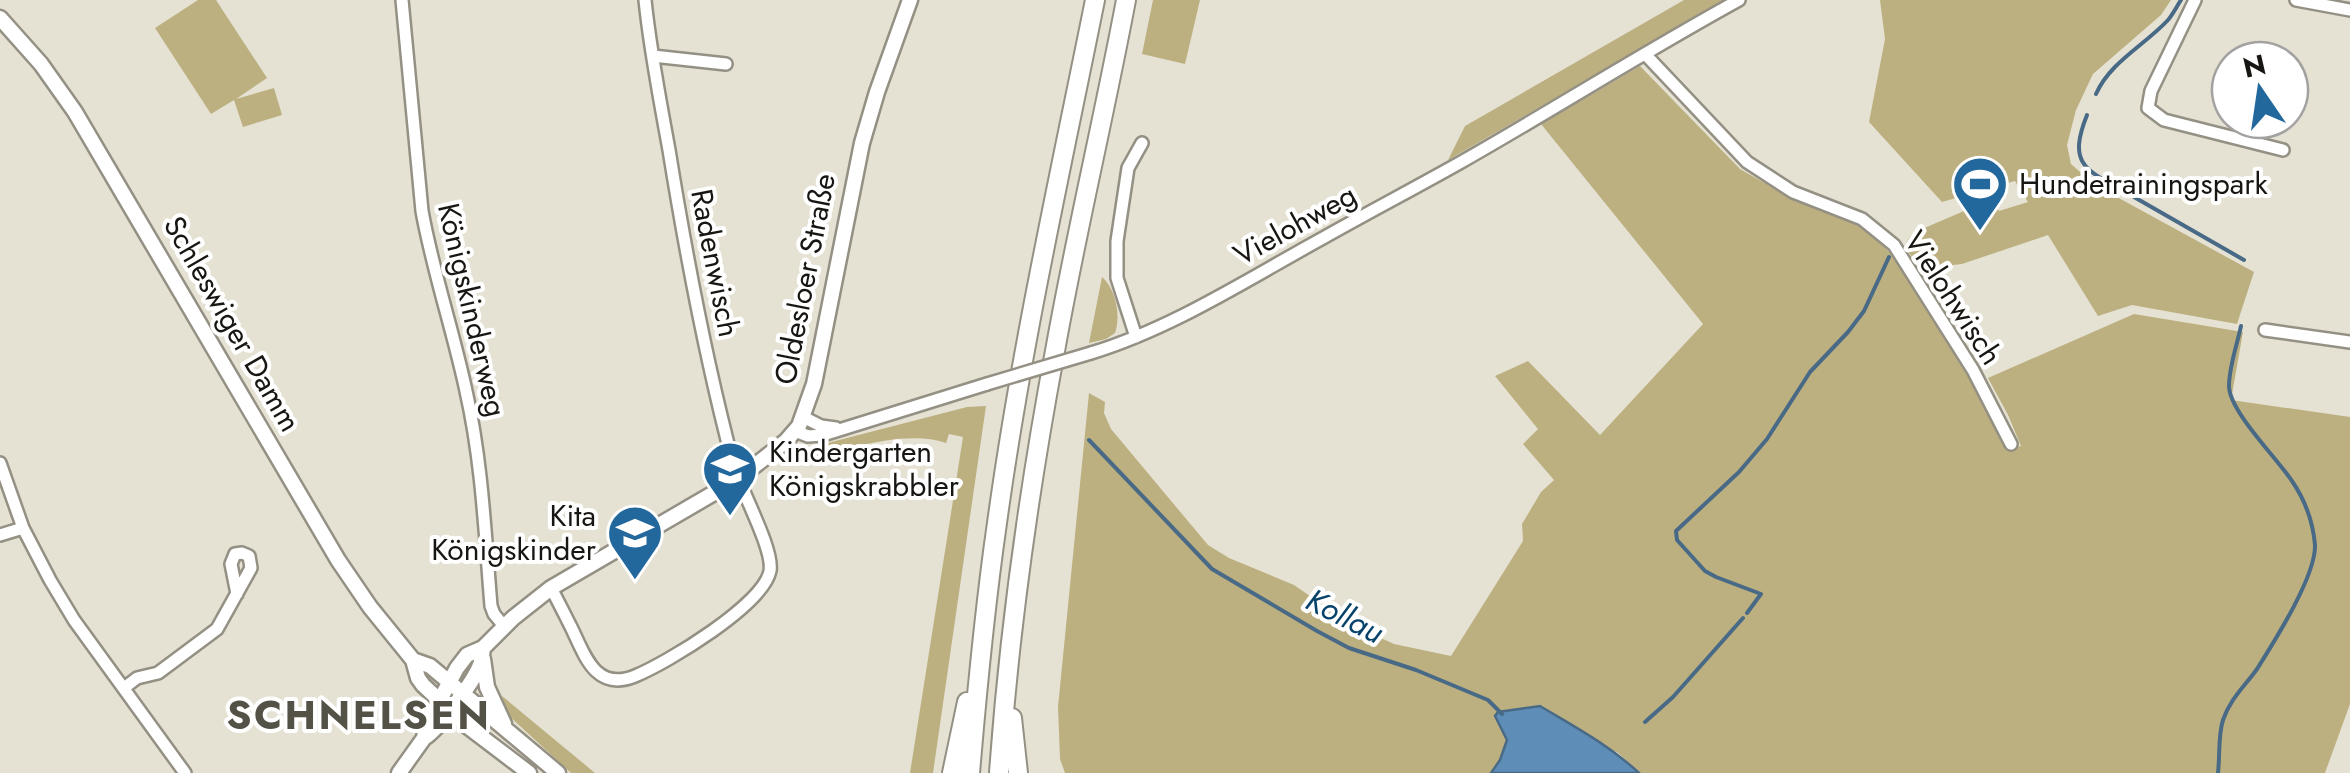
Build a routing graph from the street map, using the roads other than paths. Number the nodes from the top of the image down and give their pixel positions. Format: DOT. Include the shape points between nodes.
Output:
graph roads {
  1 [pos="402,0"];
  2 [pos="645,0"];
  3 [pos="910,0"];
  4 [pos="1097,0"];
  5 [pos="1124,0"];
  6 [pos="1740,0"];
  7 [pos="2195,0"];
  8 [pos="2296,0"];
  9 [pos="2350,10"];
  10 [pos="0,18"];
  11 [pos="1645,54"];
  12 [pos="653,56"];
  13 [pos="726,64"];
  14 [pos="1142,143"];
  15 [pos="2283,150"];
  16 [pos="2265,330"];
  17 [pos="1136,336"];
  18 [pos="2350,342"];
  19 [pos="804,417"];
  20 [pos="845,427"];
  21 [pos="795,431"];
  22 [pos="2010,444"];
  23 [pos="0,463"];
  24 [pos="738,479"];
  25 [pos="23,528"];
  26 [pos="0,535"];
  27 [pos="551,588"];
  28 [pos="237,594"];
  29 [pos="504,626"];
  30 [pos="483,652"];
  31 [pos="413,660"];
  32 [pos="979,664"];
  33 [pos="1007,678"];
  34 [pos="450,682"];
  35 [pos="124,688"];
  36 [pos="462,692"];
  37 [pos="444,706"];
  38 [pos="506,729"];
  39 [pos="185,773"];
  40 [pos="399,773"];
  41 [pos="529,773"];
  42 [pos="558,773"];
  43 [pos="952,773"];
  44 [pos="970,773"];
  45 [pos="999,773"];
  46 [pos="1018,773"];
  1 -- 29 [label="street, Königskinderweg" via="422,211 478,452 491,606"];
  2 -- 12 [label="street, Radenwisch"];
  3 -- 19 [label="main road, Oldesloer Straße" via="862,143"];
  4 -- 32 [label="highway" via="1018,390"];
  5 -- 33 [label="highway" via="1054,352"];
  6 -- 11 [label="street, Vielohweg"];
  7 -- 15 [label="street" via="2148,108 2164,120"];
  8 -- 9 [label="street"];
  10 -- 31 [label="main road, Schleswiger Damm" via="76,112 338,560"];
  11 -- 17 [label="street, Vielohweg"];
  11 -- 22 [label="street, Vielohwisch" via="1748,162 1793,192 1862,219 1894,245 1973,370"];
  12 -- 13 [label="street"];
  12 -- 24 [label="street, Radenwisch" via="702,328"];
  14 -- 17 [label="street" via="1128,168 1117,240 1117,278"];
  16 -- 18 [label="street"];
  17 -- 20 [label="street, Vielohweg, bridge"];
  19 -- 20 [label="street" via="826,428"];
  19 -- 21 [label="main road, Oldesloer Straße"];
  20 -- 21 [label="street, Vielohweg" via="813,436"];
  21 -- 24 [label="main road, Oldesloer Straße"];
  23 -- 25 [label="street"];
  24 -- 27 [label="main road, Oldesloer Straße"];
  24 -- 27 [label="street, Radenwisch" via="770,558 768,577 752,598 671,659 628,679 605,678 587,662"];
  25 -- 26 [label="street"];
  25 -- 35 [label="street" via="74,620"];
  27 -- 29 [label="main road, Oldesloer Straße"];
  28 -- 35 [label="street" via="218,630"];
  29 -- 30 [label="main road, Oldesloer Straße"];
  30 -- 34 [label="main road, Oldesloer Straße" via="467,655"];
  30 -- 36 [label="main road, Oldesloer Straße"];
  30 -- 38 [label="main road" via="488,688"];
  31 -- 34 [label="main road, Schleswiger Damm"];
  31 -- 37 [label="main road, Schleswiger Damm" via="418,678"];
  32 -- 43 [label="highway"];
  32 -- 44 [label="highway"];
  33 -- 45 [label="highway"];
  33 -- 46 [label="highway"];
  34 -- 36 [label="main road, Schleswiger Damm"];
  34 -- 37 [label="main road, Oldesloer Straße"];
  35 -- 39 [label="street"];
  36 -- 37 [label="main road, Oldesloer Straße"];
  36 -- 38 [label="main road, Schleswiger Damm"];
  37 -- 40 [label="main road, Oldesloer Straße" via="434,732"];
  37 -- 41 [label="main road, Schleswiger Damm"];
  38 -- 42 [label="main road, Schleswiger Damm"];
}
